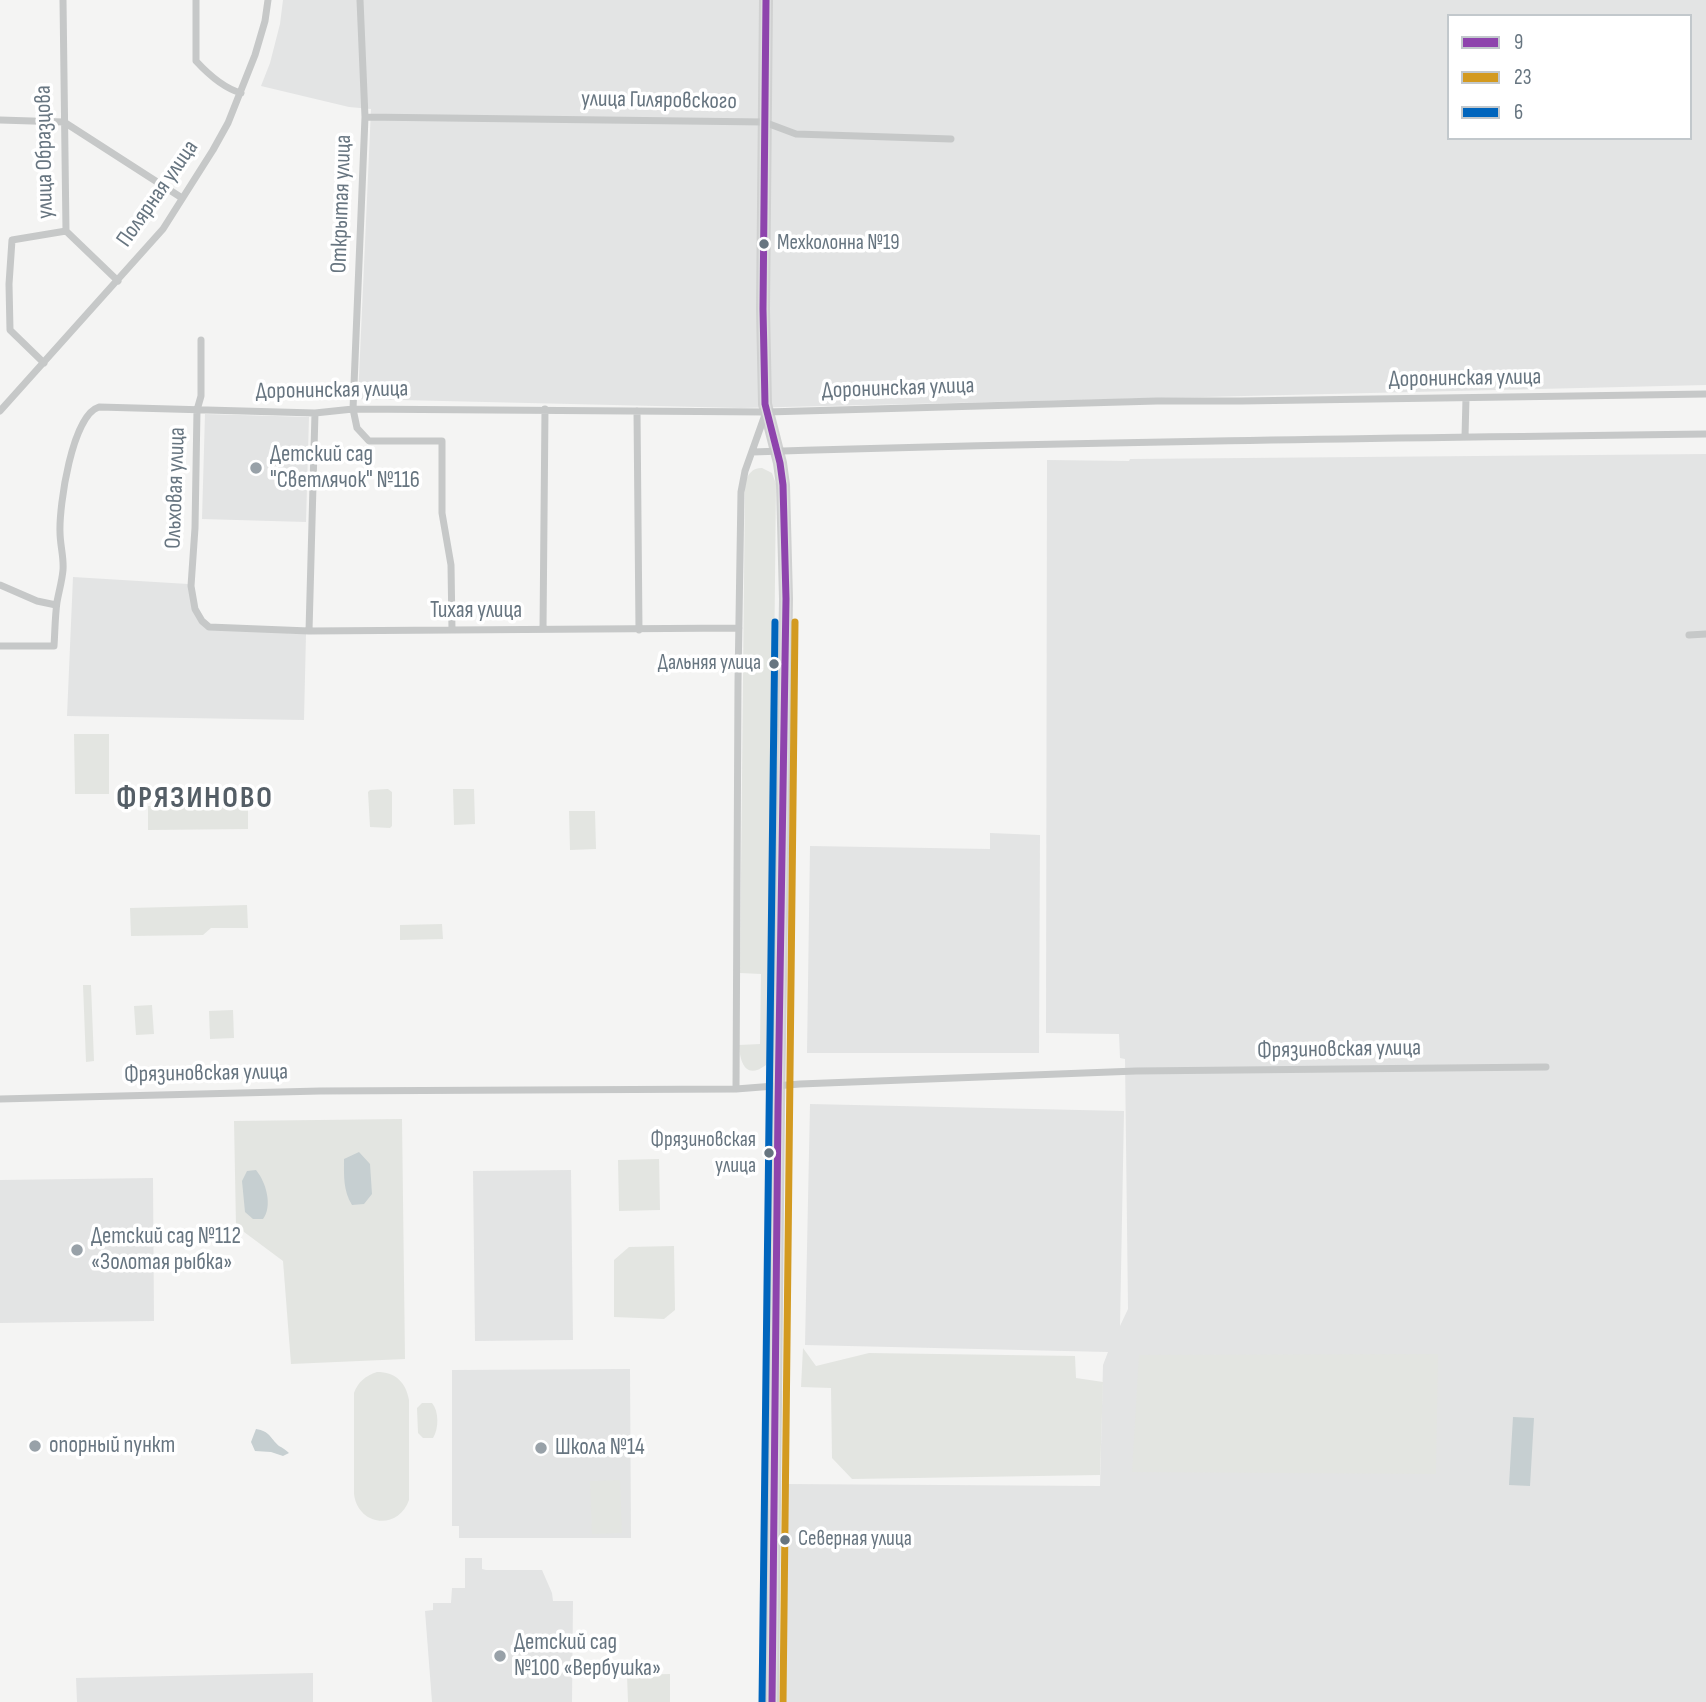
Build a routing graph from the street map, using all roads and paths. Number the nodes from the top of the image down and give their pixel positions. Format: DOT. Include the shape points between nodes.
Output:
graph roads {
  1 [pos="63,0"];
  2 [pos="196,0"];
  3 [pos="268,0"];
  4 [pos="360,0"];
  5 [pos="766,0"];
  6 [pos="241,93"];
  7 [pos="365,117"];
  8 [pos="0,120"];
  9 [pos="64,122"];
  10 [pos="764,122"];
  11 [pos="951,139"];
  12 [pos="182,198"];
  13 [pos="66,231"];
  14 [pos="118,281"];
  15 [pos="201,340"];
  16 [pos="44,363"];
  17 [pos="1706,394"];
  18 [pos="1466,398"];
  19 [pos="353,409"];
  20 [pos="545,409"];
  21 [pos="197,410"];
  22 [pos="0,411"];
  23 [pos="637,411"];
  24 [pos="315,412"];
  25 [pos="766,412"];
  26 [pos="1706,434"];
  27 [pos="1465,437"];
  28 [pos="752,452"];
  29 [pos="777,452"];
  30 [pos="0,585"];
  31 [pos="56,605"];
  32 [pos="214,627"];
  33 [pos="739,628"];
  34 [pos="543,629"];
  35 [pos="452,630"];
  36 [pos="639,630"];
  37 [pos="309,631"];
  38 [pos="1706,634"];
  39 [pos="1689,635"];
  40 [pos="0,646"];
  41 [pos="1546,1067"];
  42 [pos="778,1086"];
  43 [pos="736,1089"];
  44 [pos="0,1099"];
  45 [pos="772,1702"];
  1 -- 9 [label="street, улица Образцова"];
  2 -- 6 [label="street" via="196,61 218,81"];
  3 -- 6 [label="street, Полярная улица"];
  4 -- 7 [label="street, Открытая улица"];
  5 -- 10 [label="street"];
  6 -- 12 [label="street, Полярная улица" via="213,150"];
  7 -- 10 [label="street, улица Гиляровского"];
  7 -- 19 [label="street, Открытая улица"];
  8 -- 9 [label="street"];
  9 -- 12 [label="street"];
  9 -- 13 [label="street, улица Образцова"];
  10 -- 11 [label="street, улица Гиляровского" via="796,134"];
  10 -- 25 [label="street"];
  12 -- 14 [label="street, Полярная улица" via="163,229"];
  13 -- 14 [label="street, улица Образцова"];
  13 -- 16 [label="street" via="12,240 10,330"];
  14 -- 16 [label="street, Полярная улица"];
  15 -- 21 [label="street, Ольховая улица"];
  16 -- 22 [label="street, Полярная улица"];
  17 -- 18 [label="street, Доронинская улица"];
  18 -- 25 [label="street, Доронинская улица"];
  18 -- 27 [label="street"];
  19 -- 20 [label="street, Доронинская улица"];
  19 -- 24 [label="street, Доронинская улица"];
  19 -- 35 [label="street" via="357,428 369,441 442,441 442,513 451,565"];
  20 -- 23 [label="street, Доронинская улица"];
  20 -- 34 [label="street"];
  21 -- 24 [label="street, Доронинская улица"];
  21 -- 31 [label="street, Доронинская улица" via="107,407 92,410 84,420 72,448 62,504 64,557"];
  21 -- 32 [label="street, Ольховая улица" via="191,586 195,609 202,621"];
  23 -- 25 [label="street, Доронинская улица"];
  23 -- 36 [label="street"];
  24 -- 37 [label="street"];
  25 -- 28 [label="street"];
  25 -- 29 [label="street"];
  26 -- 27 [label="street"];
  27 -- 29 [label="street"];
  28 -- 29 [label="street"];
  28 -- 33 [label="street" via="742,480"];
  29 -- 42 [label="street" via="783,485 786,599"];
  30 -- 31 [label="street"];
  31 -- 40 [label="street" via="54,646"];
  32 -- 37 [label="street, Тихая улица"];
  33 -- 36 [label="street, Тихая улица"];
  33 -- 43 [label="street"];
  34 -- 35 [label="street, Тихая улица"];
  34 -- 36 [label="street, Тихая улица"];
  35 -- 37 [label="street, Тихая улица"];
  38 -- 39 [label="street"];
  41 -- 42 [label="street, Фрязиновская улица" via="1136,1071"];
  42 -- 43 [label="street, Фрязиновская улица"];
  42 -- 45 [label="street"];
  43 -- 44 [label="street, Фрязиновская улица" via="320,1091"];
}
